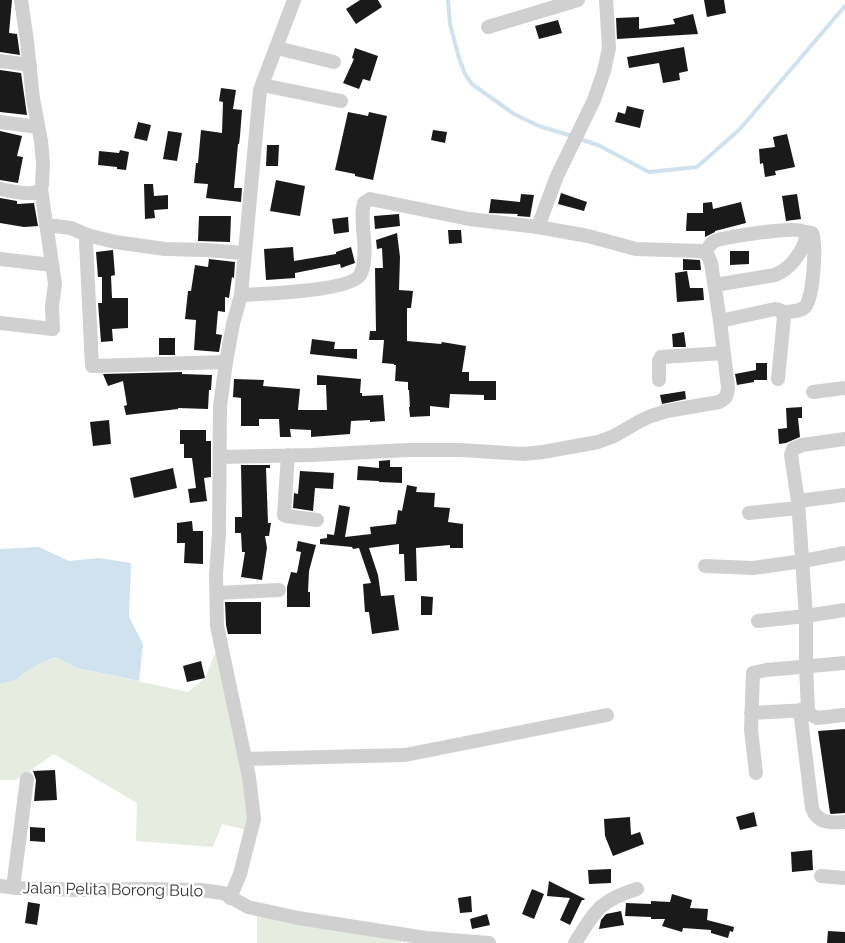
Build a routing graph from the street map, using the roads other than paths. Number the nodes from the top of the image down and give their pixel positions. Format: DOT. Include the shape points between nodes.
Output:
graph roads {
  1 [pos="21,0"];
  2 [pos="294,0"];
  3 [pos="578,0"];
  4 [pos="606,0"];
  5 [pos="488,27"];
  6 [pos="277,48"];
  7 [pos="0,61"];
  8 [pos="334,62"];
  9 [pos="30,65"];
  10 [pos="262,86"];
  11 [pos="342,101"];
  12 [pos="0,122"];
  13 [pos="38,127"];
  14 [pos="0,189"];
  15 [pos="41,189"];
  16 [pos="46,225"];
  17 [pos="538,227"];
  18 [pos="804,232"];
  19 [pos="87,235"];
  20 [pos="244,253"];
  21 [pos="705,253"];
  22 [pos="0,259"];
  23 [pos="52,265"];
  24 [pos="715,286"];
  25 [pos="240,295"];
  26 [pos="782,312"];
  27 [pos="720,321"];
  28 [pos="0,323"];
  29 [pos="724,353"];
  30 [pos="226,362"];
  31 [pos="778,379"];
  32 [pos="659,380"];
  33 [pos="845,388"];
  34 [pos="813,392"];
  35 [pos="845,439"];
  36 [pos="288,455"];
  37 [pos="220,457"];
  38 [pos="845,494"];
  39 [pos="798,504"];
  40 [pos="749,513"];
  41 [pos="316,520"];
  42 [pos="845,553"];
  43 [pos="802,561"];
  44 [pos="705,566"];
  45 [pos="279,590"];
  46 [pos="217,593"];
  47 [pos="845,610"];
  48 [pos="806,616"];
  49 [pos="758,621"];
  50 [pos="845,663"];
  51 [pos="806,666"];
  52 [pos="804,710"];
  53 [pos="751,713"];
  54 [pos="607,715"];
  55 [pos="845,715"];
  56 [pos="245,760"];
  57 [pos="756,773"];
  58 [pos="27,779"];
  59 [pos="845,822"];
  60 [pos="822,876"];
  61 [pos="845,878"];
  62 [pos="6,887"];
  63 [pos="637,888"];
  64 [pos="230,898"];
  65 [pos="489,943"];
  66 [pos="576,943"];
  1 -- 9 [label="street"];
  2 -- 6 [label="street"];
  3 -- 5 [label="street"];
  4 -- 17 [label="street" via="608,48 604,71"];
  6 -- 8 [label="street"];
  6 -- 10 [label="street"];
  7 -- 9 [label="street"];
  9 -- 13 [label="street"];
  10 -- 11 [label="street"];
  10 -- 20 [label="street"];
  12 -- 13 [label="street"];
  13 -- 15 [label="street" via="42,141"];
  14 -- 15 [label="street" via="30,193 38,193"];
  15 -- 16 [label="street"];
  16 -- 19 [label="street" via="71,228"];
  16 -- 23 [label="street"];
  17 -- 21 [label="street" via="636,249"];
  17 -- 25 [label="street" via="469,219 370,200 364,203 362,210 364,261 360,275 354,280 310,290"];
  18 -- 21 [label="street" via="793,229 718,240"];
  18 -- 24 [label="street" via="806,240 783,271"];
  18 -- 26 [label="street" via="810,232 814,239 811,295 802,309"];
  19 -- 20 [label="street" via="165,249"];
  19 -- 30 [label="street" via="92,366"];
  20 -- 25 [label="street"];
  21 -- 24 [label="street" via="711,263"];
  22 -- 23 [label="street"];
  23 -- 28 [label="street" via="55,284 53,329"];
  24 -- 27 [label="street"];
  25 -- 30 [label="street"];
  26 -- 27 [label="street" via="775,309"];
  26 -- 31 [label="street"];
  27 -- 29 [label="street"];
  29 -- 32 [label="street" via="661,357"];
  29 -- 36 [label="street" via="728,387 724,399 651,416 598,442 524,454 407,450"];
  30 -- 37 [label="street" via="220,406"];
  33 -- 34 [label="street"];
  35 -- 39 [label="street" via="793,448 791,455"];
  36 -- 37 [label="street"];
  36 -- 41 [label="street" via="284,515"];
  37 -- 46 [label="street"];
  38 -- 39 [label="street"];
  39 -- 40 [label="street"];
  39 -- 43 [label="street"];
  42 -- 43 [label="street"];
  43 -- 44 [label="street" via="753,568"];
  43 -- 48 [label="street"];
  45 -- 46 [label="street"];
  46 -- 56 [label="street" via="217,626"];
  47 -- 48 [label="street"];
  48 -- 49 [label="street"];
  48 -- 51 [label="street"];
  50 -- 51 [label="street"];
  51 -- 52 [label="street"];
  51 -- 53 [label="street" via="753,673"];
  52 -- 53 [label="street"];
  52 -- 55 [label="street" via="817,718"];
  52 -- 59 [label="street" via="814,814 823,821"];
  53 -- 57 [label="street"];
  54 -- 56 [label="street" via="405,756"];
  56 -- 64 [label="street" via="254,820"];
  58 -- 62 [label="street"];
  60 -- 61 [label="street"];
  62 -- 64 [label="street, Jalan Pelita Borong Bulo" via="201,890"];
  63 -- 66 [label="street" via="602,904"];
  64 -- 65 [label="street, Jalan Pelita Borong Bulo" via="248,907 298,918 426,938"];
}
